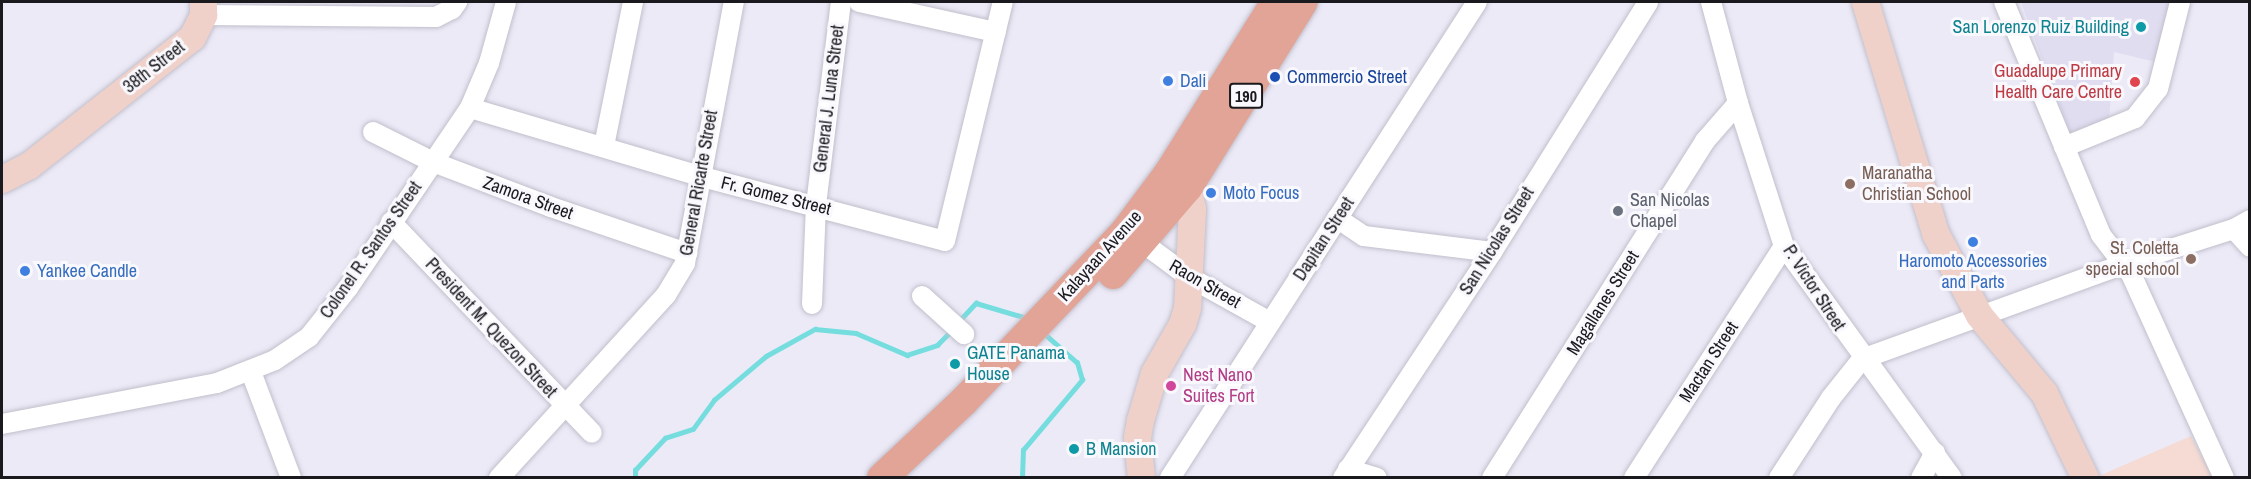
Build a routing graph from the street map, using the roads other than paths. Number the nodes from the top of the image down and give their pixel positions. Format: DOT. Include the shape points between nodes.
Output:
graph roads {
  1 [pos="457,2"];
  2 [pos="506,2"];
  3 [pos="633,2"];
  4 [pos="734,2"];
  5 [pos="841,2"];
  6 [pos="859,2"];
  7 [pos="1003,2"];
  8 [pos="1276,2"];
  9 [pos="1303,2"];
  10 [pos="1477,2"];
  11 [pos="1648,2"];
  12 [pos="1711,2"];
  13 [pos="1865,2"];
  14 [pos="2004,2"];
  15 [pos="2180,2"];
  16 [pos="203,8"];
  17 [pos="996,32"];
  18 [pos="1738,103"];
  19 [pos="470,108"];
  20 [pos="373,132"];
  21 [pos="604,146"];
  22 [pos="2064,147"];
  23 [pos="433,162"];
  24 [pos="699,176"];
  25 [pos="2,179"];
  26 [pos="1178,180"];
  27 [pos="816,205"];
  28 [pos="1337,218"];
  29 [pos="391,222"];
  30 [pos="2242,224"];
  31 [pos="1143,243"];
  32 [pos="1784,246"];
  33 [pos="2250,247"];
  34 [pos="1492,252"];
  35 [pos="687,253"];
  36 [pos="2121,265"];
  37 [pos="1189,277"];
  38 [pos="922,296"];
  39 [pos="812,304"];
  40 [pos="1063,312"];
  41 [pos="1979,315"];
  42 [pos="1270,322"];
  43 [pos="964,334"];
  44 [pos="1027,349"];
  45 [pos="1862,358"];
  46 [pos="251,372"];
  47 [pos="564,406"];
  48 [pos="2,424"];
  49 [pos="592,433"];
  50 [pos="1935,453"];
  51 [pos="1346,473"];
  52 [pos="291,477"];
  53 [pos="499,477"];
  54 [pos="882,477"];
  55 [pos="909,477"];
  56 [pos="1141,477"];
  57 [pos="1170,477"];
  58 [pos="1377,477"];
  59 [pos="1492,477"];
  60 [pos="1634,477"];
  61 [pos="1779,477"];
  62 [pos="1921,477"];
  63 [pos="1952,477"];
  64 [pos="2085,477"];
  65 [pos="2224,477"];
  1 -- 16 [label="street, 38th Street" via="436,17"];
  2 -- 19 [label="street, Colonel R. Santos Street" via="489,63"];
  3 -- 21 [label="street"];
  4 -- 24 [label="street, General Ricarte Street"];
  5 -- 27 [label="street, General J. Luna Street"];
  6 -- 17 [label="street"];
  7 -- 17 [label="street"];
  8 -- 26 [label="main road, Kalayaan Avenue / 190"];
  9 -- 26 [label="main road, Kalayaan Avenue / 190"];
  10 -- 28 [label="street, Dapitan Street"];
  11 -- 34 [label="street, San Nicolas Street"];
  12 -- 18 [label="street, P. Victor Street"];
  13 -- 41 [label="street" via="1919,191 1953,273"];
  14 -- 22 [label="street"];
  15 -- 22 [label="street" via="2158,89 2135,118"];
  16 -- 25 [label="street, 38th Street" via="192,37 28,166"];
  17 -- 27 [label="street, Fr. Gomez Street" via="945,241"];
  18 -- 32 [label="street, P. Victor Street"];
  18 -- 59 [label="street, Magallanes Street" via="1705,141"];
  19 -- 21 [label="street, Fr. Gomez Street"];
  19 -- 23 [label="street, Colonel R. Santos Street"];
  20 -- 23 [label="street, Zamora Street"];
  21 -- 24 [label="street, Fr. Gomez Street"];
  22 -- 36 [label="street" via="2100,235"];
  23 -- 29 [label="street, Colonel R. Santos Street"];
  23 -- 35 [label="street, Zamora Street"];
  24 -- 27 [label="street, Fr. Gomez Street"];
  24 -- 35 [label="street, General Ricarte Street"];
  26 -- 31 [label="main road, Kalayaan Avenue / 190"];
  26 -- 37 [label="street" via="1192,209"];
  26 -- 40 [label="main road, Kalayaan Avenue / 190" via="1125,232"];
  27 -- 39 [label="street, General J. Luna Street"];
  28 -- 34 [label="street" via="1364,236"];
  28 -- 42 [label="street, Dapitan Street"];
  29 -- 46 [label="street, Colonel R. Santos Street" via="348,288 309,337"];
  29 -- 47 [label="street, President M. Quezon Street"];
  30 -- 33 [label="street"];
  30 -- 36 [label="street"];
  31 -- 37 [label="street, Raon Street"];
  31 -- 40 [label="main road, Kalayaan Avenue / 190"];
  32 -- 45 [label="street, P. Victor Street"];
  32 -- 60 [label="street, Mactan Street"];
  34 -- 51 [label="street, San Nicolas Street"];
  35 -- 47 [label="street, General Ricarte Street" via="666,295"];
  36 -- 41 [label="street"];
  36 -- 65 [label="street" via="2131,274"];
  37 -- 42 [label="street, Raon Street"];
  37 -- 56 [label="street" via="1182,324 1154,373 1140,420 1137,437"];
  38 -- 43 [label="street"];
  40 -- 44 [label="main road, Kalayaan Avenue / 190"];
  41 -- 45 [label="street"];
  41 -- 64 [label="street" via="2044,393"];
  42 -- 57 [label="street, Dapitan Street"];
  44 -- 54 [label="main road, Kalayaan Avenue / 190"];
  44 -- 55 [label="main road, Kalayaan Avenue / 190"];
  45 -- 50 [label="street, P. Victor Street"];
  45 -- 61 [label="street"];
  46 -- 48 [label="street, Colonel R. Santos Street" via="176,393"];
  46 -- 52 [label="street"];
  47 -- 49 [label="street, President M. Quezon Street"];
  47 -- 53 [label="street, General Ricarte Street"];
  50 -- 62 [label="street"];
  50 -- 63 [label="street, P. Victor Street"];
  51 -- 58 [label="street"];
}
